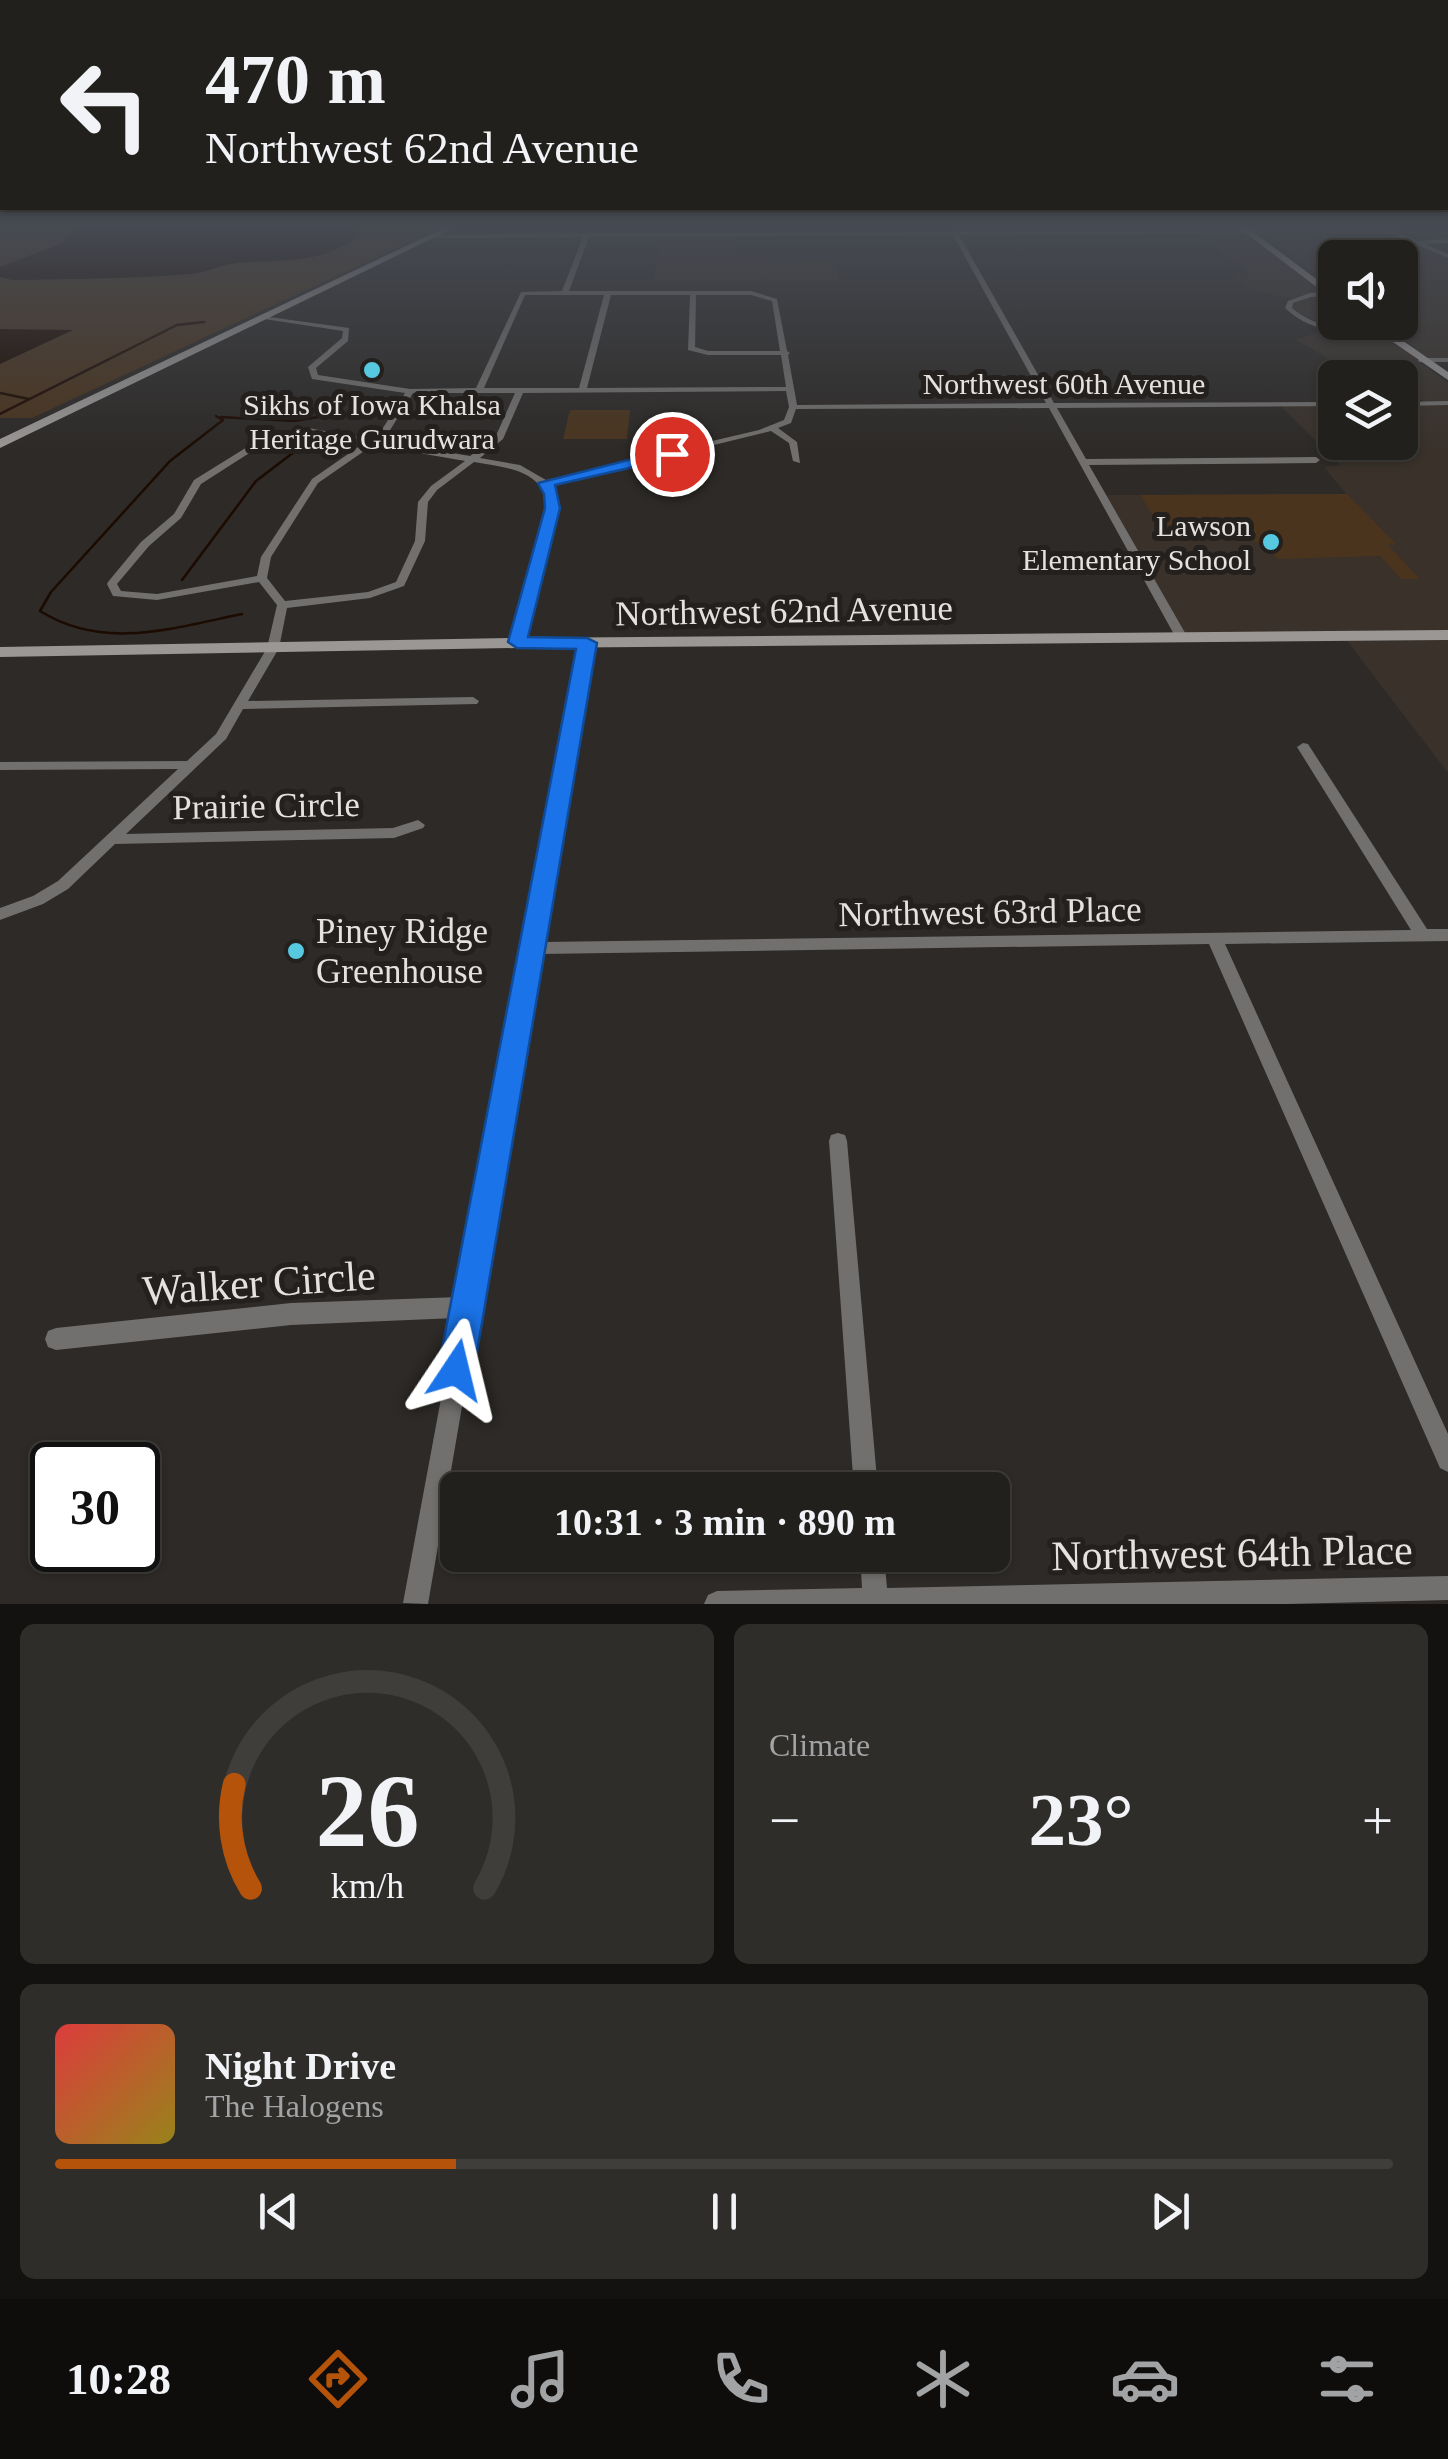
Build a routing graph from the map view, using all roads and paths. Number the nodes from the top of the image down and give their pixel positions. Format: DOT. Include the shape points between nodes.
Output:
graph roads {
  1 [pos="294,303"];
  2 [pos="519,303"];
  3 [pos="605,303"];
  4 [pos="693,303"];
  5 [pos="775,303"];
  6 [pos="994,303"];
  7 [pos="1290,303"];
  8 [pos="264,317"];
  9 [pos="1318,324"];
  10 [pos="1401,340"];
  11 [pos="786,353"];
  12 [pos="1427,360"];
  13 [pos="1448,360"];
  14 [pos="1448,376"];
  15 [pos="790,389"];
  16 [pos="520,390"];
  17 [pos="582,390"];
  18 [pos="410,391"];
  19 [pos="479,391"];
  20 [pos="1448,403"];
  21 [pos="1318,404"];
  22 [pos="1418,404"];
  23 [pos="1052,406"];
  24 [pos="794,407"];
  25 [pos="772,429"];
  26 [pos="374,442"];
  27 [pos="0,444"];
  28 [pos="474,459"];
  29 [pos="1316,460"];
  30 [pos="797,461"];
  31 [pos="1083,462"];
  32 [pos="546,483"];
  33 [pos="262,578"];
  34 [pos="282,606"];
  35 [pos="1448,635"];
  36 [pos="1182,638"];
  37 [pos="517,642"];
  38 [pos="587,643"];
  39 [pos="272,648"];
  40 [pos="0,652"];
  41 [pos="473,701"];
  42 [pos="240,704"];
  43 [pos="1303,748"];
  44 [pos="190,765"];
  45 [pos="0,766"];
  46 [pos="418,825"];
  47 [pos="113,839"];
  48 [pos="0,914"];
  49 [pos="1448,935"];
  50 [pos="1422,936"];
  51 [pos="1215,938"];
  52 [pos="532,948"];
  53 [pos="838,1141"];
  54 [pos="468,1307"];
  55 [pos="56,1339"];
  56 [pos="1448,1460"];
  57 [pos="865,1472"];
  58 [pos="874,1572"];
  59 [pos="1448,1588"];
  60 [pos="876,1600"];
  61 [pos="416,1604"];
  62 [pos="717,1604"];
  1 -- 8 [label="main road"];
  2 -- 19 [label="street"];
  3 -- 17 [label="street"];
  4 -- 11 [label="street" via="691,348"];
  5 -- 11 [label="street"];
  6 -- 23 [label="street"];
  7 -- 9 [label="street" via="1299,318"];
  8 -- 18 [label="street" via="347,329 345,339 312,367 314,376"];
  8 -- 27 [label="main road"];
  10 -- 12 [label="main road"];
  11 -- 15 [label="street"];
  12 -- 13 [label="street"];
  12 -- 14 [label="main road"];
  15 -- 17 [label="street"];
  15 -- 24 [label="street"];
  16 -- 17 [label="street"];
  16 -- 19 [label="street"];
  16 -- 28 [label="street" via="502,436"];
  18 -- 19 [label="street"];
  18 -- 26 [label="street"];
  20 -- 22 [label="street"];
  21 -- 23 [label="street, Northwest 60th Avenue"];
  23 -- 24 [label="street, Northwest 60th Avenue"];
  23 -- 31 [label="street"];
  24 -- 25 [label="street" via="788,421"];
  25 -- 30 [label="street" via="793,442"];
  25 -- 32 [label="street"];
  26 -- 28 [label="street"];
  26 -- 33 [label="street" via="315,481 266,557"];
  26 -- 33 [label="street" via="308,431 258,443 197,482 178,516 112,584 117,594 138,598"];
  28 -- 32 [label="street" via="516,467"];
  28 -- 34 [label="street" via="424,502 420,541 400,584 370,595"];
  29 -- 31 [label="street"];
  31 -- 36 [label="street"];
  32 -- 37 [label="street" via="552,508"];
  33 -- 34 [label="street"];
  34 -- 39 [label="street"];
  35 -- 36 [label="main road, Northwest 62nd Avenue"];
  36 -- 38 [label="main road, Northwest 62nd Avenue"];
  37 -- 38 [label="main road, Northwest 62nd Avenue"];
  37 -- 39 [label="main road, Northwest 62nd Avenue"];
  38 -- 52 [label="street"];
  39 -- 40 [label="main road, Northwest 62nd Avenue"];
  39 -- 42 [label="street"];
  41 -- 42 [label="street"];
  42 -- 44 [label="street" via="221,736"];
  43 -- 50 [label="street"];
  44 -- 45 [label="street"];
  44 -- 47 [label="street"];
  46 -- 47 [label="street, Prairie Circle" via="394,833"];
  47 -- 48 [label="street" via="64,885"];
  49 -- 50 [label="street, Northwest 63rd Place"];
  50 -- 51 [label="street, Northwest 63rd Place"];
  51 -- 52 [label="street, Northwest 63rd Place"];
  51 -- 56 [label="street"];
  52 -- 54 [label="street"];
  53 -- 57 [label="street"];
  54 -- 55 [label="street, Walker Circle" via="291,1314"];
  54 -- 61 [label="street"];
  58 -- 60 [label="street"];
  59 -- 60 [label="street, Northwest 64th Place"];
  60 -- 62 [label="street, Northwest 64th Place"];
}
